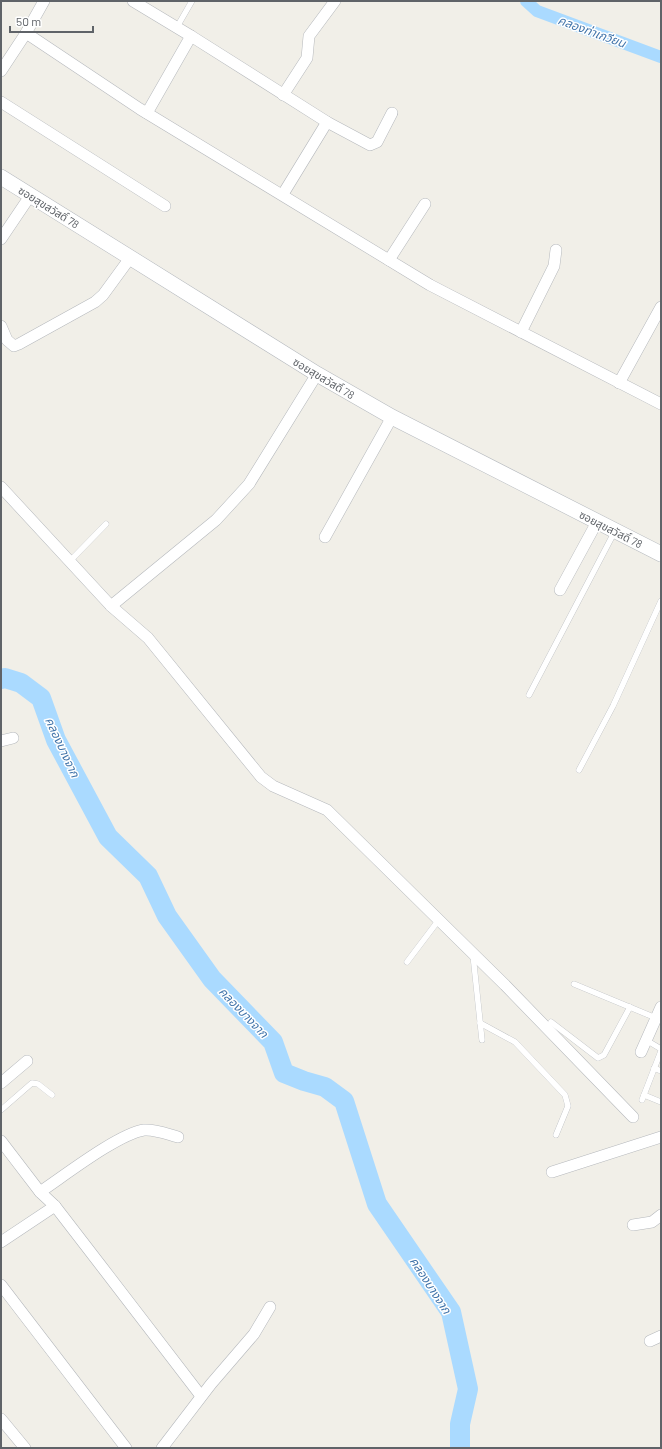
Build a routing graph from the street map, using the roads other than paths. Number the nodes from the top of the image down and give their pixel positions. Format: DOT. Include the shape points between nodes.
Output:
graph roads {
  1 [pos="44,1"];
  2 [pos="133,1"];
  3 [pos="192,1"];
  4 [pos="335,1"];
  5 [pos="177,27"];
  6 [pos="26,33"];
  7 [pos="191,36"];
  8 [pos="1,71"];
  9 [pos="283,95"];
  10 [pos="1,102"];
  11 [pos="147,113"];
  12 [pos="392,113"];
  13 [pos="327,122"];
  14 [pos="1,177"];
  15 [pos="283,194"];
  16 [pos="30,196"];
  17 [pos="425,204"];
  18 [pos="165,206"];
  19 [pos="1,239"];
  20 [pos="556,250"];
  21 [pos="130,258"];
  22 [pos="389,260"];
  23 [pos="661,307"];
  24 [pos="1,326"];
  25 [pos="521,332"];
  26 [pos="317,374"];
  27 [pos="620,383"];
  28 [pos="661,404"];
  29 [pos="392,417"];
  30 [pos="1,488"];
  31 [pos="597,522"];
  32 [pos="106,524"];
  33 [pos="615,531"];
  34 [pos="325,536"];
  35 [pos="661,554"];
  36 [pos="69,562"];
  37 [pos="560,590"];
  38 [pos="661,601"];
  39 [pos="111,606"];
  40 [pos="529,695"];
  41 [pos="13,738"];
  42 [pos="1,741"];
  43 [pos="579,770"];
  44 [pos="438,921"];
  45 [pos="472,954"];
  46 [pos="407,962"];
  47 [pos="574,984"];
  48 [pos="630,1007"];
  49 [pos="661,1007"];
  50 [pos="656,1018"];
  51 [pos="552,1022"];
  52 [pos="480,1023"];
  53 [pos="482,1040"];
  54 [pos="646,1040"];
  55 [pos="661,1050"];
  56 [pos="641,1052"];
  57 [pos="27,1061"];
  58 [pos="654,1068"];
  59 [pos="661,1071"];
  60 [pos="1,1083"];
  61 [pos="52,1095"];
  62 [pos="661,1102"];
  63 [pos="1,1110"];
  64 [pos="633,1117"];
  65 [pos="556,1135"];
  66 [pos="178,1137"];
  67 [pos="661,1137"];
  68 [pos="1,1141"];
  69 [pos="552,1172"];
  70 [pos="40,1192"];
  71 [pos="55,1206"];
  72 [pos="661,1215"];
  73 [pos="633,1225"];
  74 [pos="1,1242"];
  75 [pos="1,1285"];
  76 [pos="270,1306"];
  77 [pos="661,1336"];
  78 [pos="650,1341"];
  79 [pos="201,1396"];
  80 [pos="1,1419"];
  81 [pos="25,1448"];
  82 [pos="126,1448"];
  83 [pos="162,1448"];
  1 -- 6 [label="street"];
  2 -- 5 [label="street"];
  3 -- 5 [label="lane"];
  4 -- 9 [label="street" via="309,36 307,58"];
  5 -- 7 [label="street"];
  6 -- 8 [label="street"];
  6 -- 11 [label="street"];
  7 -- 9 [label="street"];
  7 -- 11 [label="street"];
  9 -- 13 [label="street"];
  10 -- 18 [label="street"];
  11 -- 15 [label="street"];
  12 -- 13 [label="street" via="377,142 370,146"];
  13 -- 15 [label="street"];
  14 -- 16 [label="street, ซอยสุขสวัสดิ์ 78"];
  15 -- 22 [label="street"];
  16 -- 19 [label="street"];
  16 -- 21 [label="street, ซอยสุขสวัสดิ์ 78"];
  17 -- 22 [label="street"];
  20 -- 25 [label="street" via="554,266"];
  21 -- 24 [label="street" via="95,302 19,344 10,344"];
  21 -- 26 [label="street, ซอยสุขสวัสดิ์ 78"];
  22 -- 25 [label="street" via="430,285"];
  23 -- 27 [label="street"];
  25 -- 27 [label="street"];
  26 -- 29 [label="street, ซอยสุขสวัสดิ์ 78"];
  26 -- 39 [label="street" via="237,498 216,520"];
  27 -- 28 [label="street"];
  29 -- 31 [label="street, ซอยสุขสวัสดิ์ 78"];
  29 -- 34 [label="street"];
  30 -- 36 [label="street"];
  31 -- 33 [label="street, ซอยสุขสวัสดิ์ 78"];
  31 -- 37 [label="street"];
  32 -- 36 [label="lane"];
  33 -- 35 [label="street, ซอยสุขสวัสดิ์ 78"];
  33 -- 40 [label="lane"];
  36 -- 39 [label="street"];
  38 -- 43 [label="lane"];
  39 -- 44 [label="street" via="148,638 262,777 273,786 327,810"];
  41 -- 42 [label="street"];
  44 -- 45 [label="street"];
  44 -- 46 [label="lane"];
  45 -- 52 [label="lane"];
  45 -- 64 [label="street"];
  47 -- 48 [label="lane"];
  48 -- 50 [label="lane"];
  48 -- 51 [label="lane" via="604,1055 598,1058"];
  49 -- 50 [label="street"];
  50 -- 54 [label="street"];
  52 -- 53 [label="lane"];
  52 -- 65 [label="lane" via="515,1042 565,1094 568,1106"];
  54 -- 55 [label="lane"];
  54 -- 56 [label="street"];
  55 -- 58 [label="lane"];
  57 -- 60 [label="street"];
  58 -- 59 [label="lane"];
  58 -- 62 [label="lane" via="643,1097"];
  61 -- 63 [label="lane" via="38,1084 32,1083"];
  66 -- 70 [label="street" via="157,1131 133,1133 99,1152"];
  67 -- 69 [label="street"];
  68 -- 70 [label="street"];
  70 -- 71 [label="street"];
  71 -- 74 [label="street"];
  71 -- 79 [label="street"];
  72 -- 73 [label="street" via="652,1222"];
  75 -- 82 [label="street"];
  76 -- 79 [label="street" via="254,1334"];
  77 -- 78 [label="street"];
  79 -- 83 [label="street"];
  80 -- 81 [label="street"];
}
